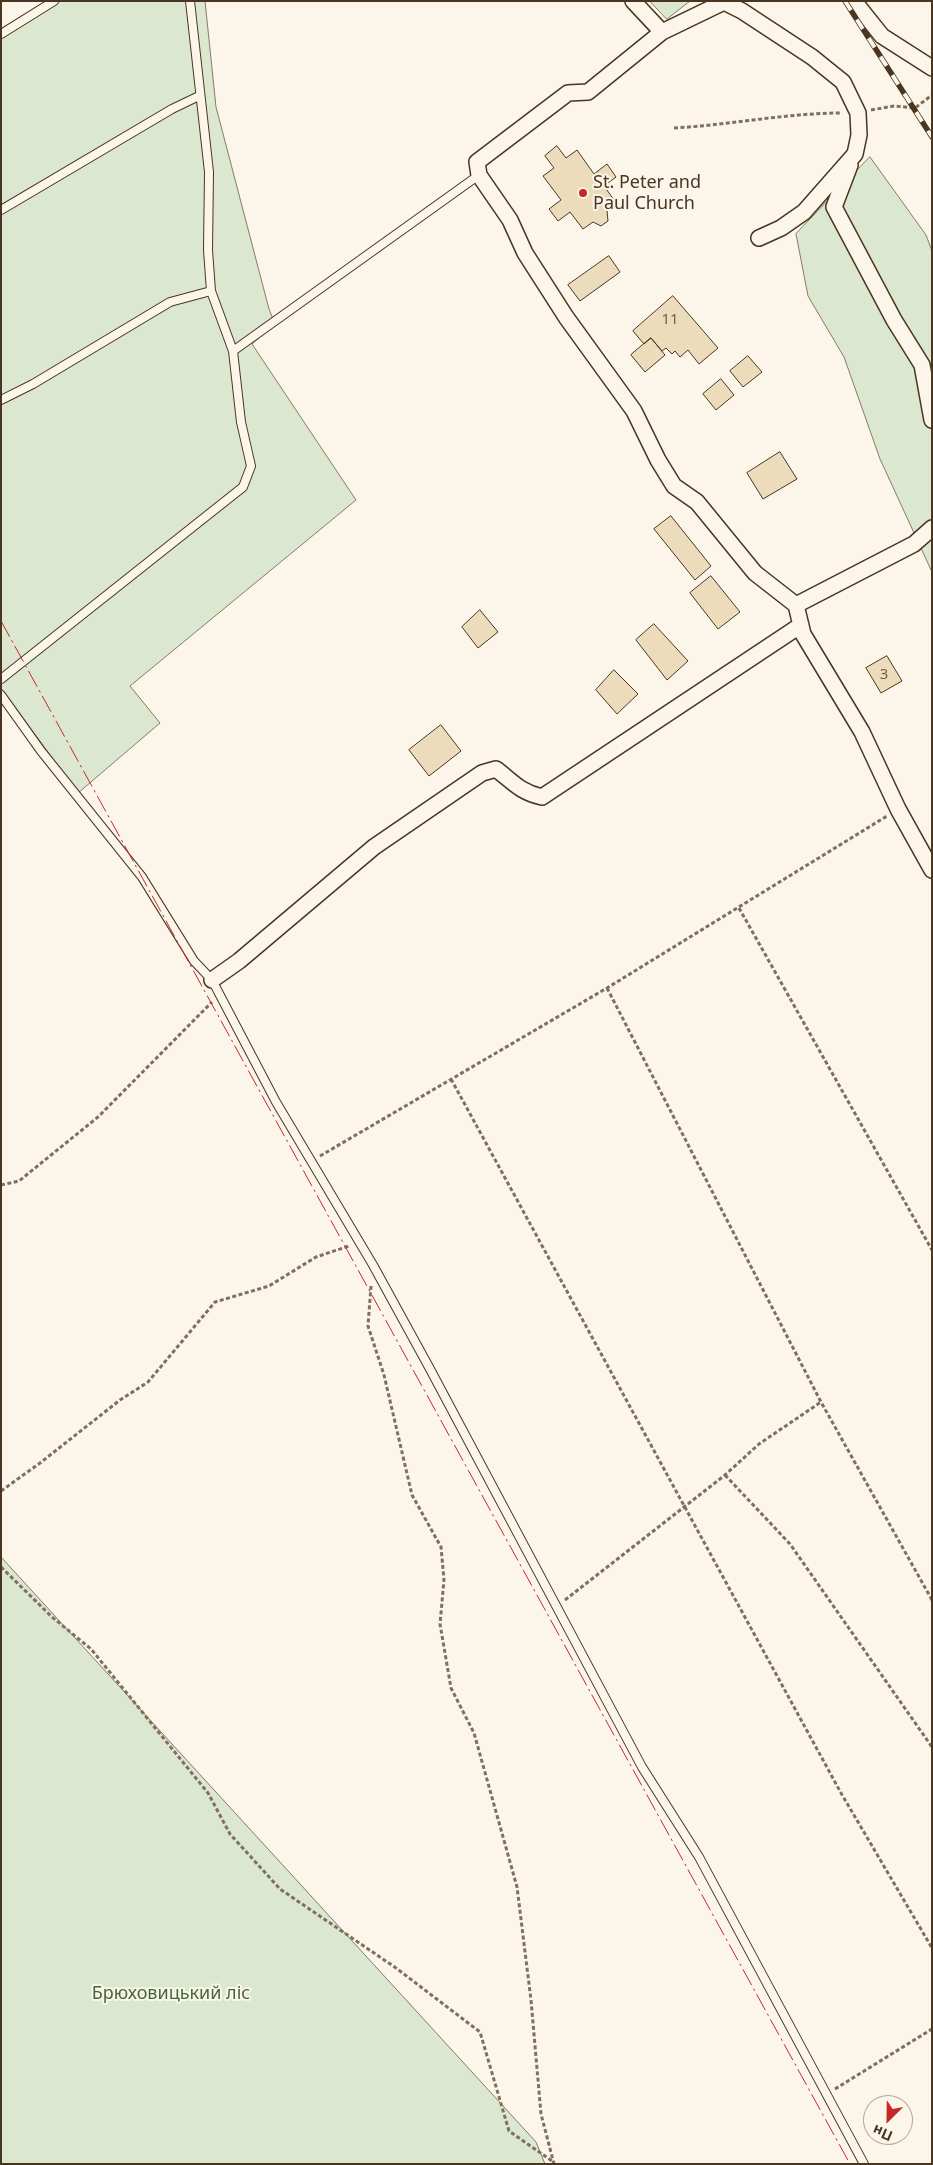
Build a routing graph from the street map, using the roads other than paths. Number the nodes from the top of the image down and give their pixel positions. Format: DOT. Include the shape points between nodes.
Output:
graph roads {
  1 [pos="54,1"];
  2 [pos="190,1"];
  3 [pos="633,1"];
  4 [pos="854,1"];
  5 [pos="662,32"];
  6 [pos="1,34"];
  7 [pos="932,68"];
  8 [pos="199,96"];
  9 [pos="855,154"];
  10 [pos="479,175"];
  11 [pos="1,210"];
  12 [pos="759,238"];
  13 [pos="211,291"];
  14 [pos="233,351"];
  15 [pos="1,400"];
  16 [pos="932,420"];
  17 [pos="932,528"];
  18 [pos="796,604"];
  19 [pos="801,625"];
  20 [pos="1,679"];
  21 [pos="1,695"];
  22 [pos="932,870"];
  23 [pos="212,980"];
  24 [pos="864,2164"];
  1 -- 6 [label="lane"];
  2 -- 8 [label="lane"];
  3 -- 5 [label="street"];
  4 -- 7 [label="street" via="882,36"];
  5 -- 9 [label="street" via="724,2 742,11 843,82 858,113 859,135"];
  5 -- 10 [label="street" via="588,92 568,93 478,162"];
  8 -- 11 [label="lane" via="172,108"];
  8 -- 13 [label="lane" via="209,172"];
  9 -- 12 [label="street" via="804,212"];
  9 -- 16 [label="street" via="834,207 894,320 922,365"];
  10 -- 14 [label="lane"];
  10 -- 18 [label="street" via="510,220 524,253 541,280 634,411 674,486 697,502 756,573"];
  13 -- 14 [label="lane"];
  13 -- 15 [label="lane" via="170,302"];
  14 -- 20 [label="lane" via="241,422 251,466 242,488"];
  17 -- 18 [label="street" via="914,544"];
  18 -- 19 [label="street"];
  19 -- 22 [label="street" via="803,634 862,732 898,810"];
  19 -- 23 [label="street" via="542,797 518,788 496,769 482,773 374,847"];
  21 -- 23 [label="lane" via="41,751 142,877 194,961"];
  23 -- 24 [label="lane" via="276,1102 373,1265 642,1768 699,1857"];
}
